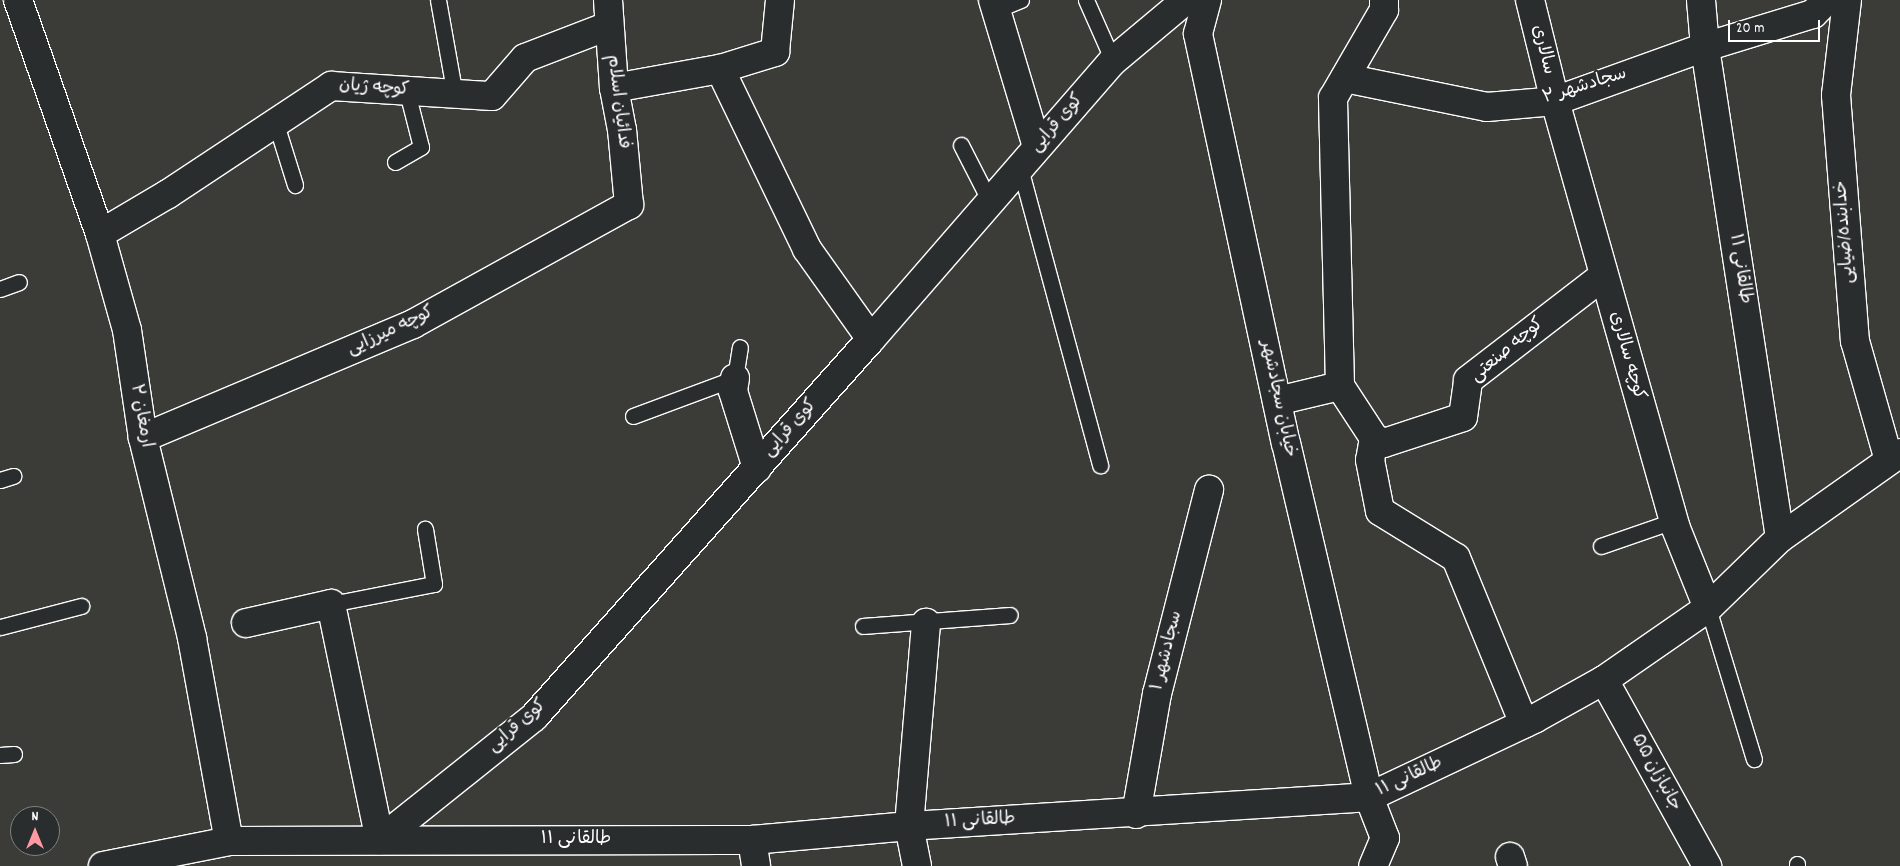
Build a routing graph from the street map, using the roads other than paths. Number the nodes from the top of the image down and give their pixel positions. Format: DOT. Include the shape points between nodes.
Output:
graph roads {
  1 [pos="18,0"];
  2 [pos="438,0"];
  3 [pos="780,0"];
  4 [pos="1021,0"];
  5 [pos="1086,0"];
  6 [pos="1186,0"];
  7 [pos="1207,0"];
  8 [pos="1384,0"];
  9 [pos="1530,0"];
  10 [pos="1701,0"];
  11 [pos="1827,0"];
  12 [pos="1847,0"];
  13 [pos="994,5"];
  14 [pos="608,13"];
  15 [pos="1705,47"];
  16 [pos="1113,61"];
  17 [pos="720,69"];
  18 [pos="1345,78"];
  19 [pos="614,88"];
  20 [pos="407,92"];
  21 [pos="455,95"];
  22 [pos="1554,101"];
  23 [pos="276,124"];
  24 [pos="961,145"];
  25 [pos="1037,147"];
  26 [pos="395,162"];
  27 [pos="1020,168"];
  28 [pos="295,185"];
  29 [pos="990,202"];
  30 [pos="629,205"];
  31 [pos="100,234"];
  32 [pos="1604,276"];
  33 [pos="20,282"];
  34 [pos="0,289"];
  35 [pos="871,339"];
  36 [pos="740,347"];
  37 [pos="735,378"];
  38 [pos="1340,386"];
  39 [pos="1277,401"];
  40 [pos="633,416"];
  41 [pos="143,438"];
  42 [pos="1374,438"];
  43 [pos="1895,456"];
  44 [pos="1100,465"];
  45 [pos="757,468"];
  46 [pos="1209,490"];
  47 [pos="1673,521"];
  48 [pos="425,529"];
  49 [pos="1780,538"];
  50 [pos="1601,546"];
  51 [pos="332,604"];
  52 [pos="81,606"];
  53 [pos="1708,608"];
  54 [pos="1010,615"];
  55 [pos="246,623"];
  56 [pos="926,623"];
  57 [pos="863,626"];
  58 [pos="0,627"];
  59 [pos="1604,680"];
  60 [pos="1524,724"];
  61 [pos="1754,759"];
  62 [pos="1369,797"];
  63 [pos="1136,814"];
  64 [pos="909,826"];
  65 [pos="380,840"];
  66 [pos="752,840"];
  67 [pos="229,841"];
  68 [pos="104,866"];
  69 [pos="756,866"];
  70 [pos="916,866"];
  71 [pos="1373,866"];
  72 [pos="1707,866"];
  1 -- 31 [label="street, ارمغان ۲"];
  2 -- 21 [label="lane"];
  3 -- 17 [label="street" via="775,52"];
  4 -- 13 [label="lane"];
  5 -- 16 [label="lane"];
  6 -- 16 [label="street, کوی قرایی"];
  7 -- 39 [label="street, خیابان سجادشهر" via="1198,34"];
  8 -- 18 [label="street" via="1384,10"];
  9 -- 22 [label="street, سالاری"];
  10 -- 15 [label="street, طالقانی ۱۱"];
  11 -- 15 [label="street, سجادشهر ۲" via="1813,14"];
  12 -- 43 [label="street, خدابنده/ضیایی" via="1836,95 1855,341"];
  13 -- 25 [label="street"];
  14 -- 19 [label="street, فدائیان اسلام"];
  14 -- 21 [label="street, کوچه ژیان" via="525,58 492,96"];
  15 -- 22 [label="street, سجادشهر ۲"];
  15 -- 49 [label="street, طالقانی ۱۱"];
  16 -- 25 [label="street, کوی قرایی"];
  17 -- 19 [label="street"];
  17 -- 35 [label="street" via="808,249"];
  18 -- 22 [label="street, سجادشهر ۲" via="1488,108"];
  18 -- 38 [label="street" via="1333,98"];
  19 -- 30 [label="street, فدائیان اسلام" via="622,130"];
  20 -- 21 [label="street, کوچه ژیان"];
  20 -- 23 [label="street, کوچه ژیان" via="331,86"];
  20 -- 26 [label="lane" via="421,147"];
  22 -- 32 [label="street, کوچه سالاری"];
  23 -- 28 [label="lane"];
  23 -- 31 [label="street, کوچه ژیان"];
  24 -- 29 [label="lane"];
  25 -- 27 [label="street, کوی قرایی"];
  27 -- 29 [label="street, کوی قرایی"];
  27 -- 44 [label="lane"];
  29 -- 35 [label="street, کوی قرایی"];
  30 -- 41 [label="street, کوچه میرزایی" via="413,324"];
  31 -- 41 [label="street, ارمغان ۲" via="127,330"];
  32 -- 42 [label="street, کوچه صنعتی" via="1468,380 1464,417 1384,443"];
  32 -- 47 [label="street, کوچه سالاری"];
  33 -- 34 [label="lane"];
  35 -- 45 [label="street, کوی قرایی"];
  36 -- 37 [label="lane"];
  37 -- 40 [label="lane"];
  37 -- 45 [label="street" via="733,391"];
  38 -- 39 [label="street"];
  38 -- 42 [label="street"];
  39 -- 62 [label="street, خیابان سجادشهر"];
  41 -- 67 [label="street, ارمغان ۲" via="192,638"];
  42 -- 60 [label="street" via="1370,460 1380,510 1456,558"];
  43 -- 49 [label="street, طالقانی ۱۱"];
  45 -- 65 [label="street, کوی قرایی" via="534,717"];
  46 -- 63 [label="street, سجادشهر ۱" via="1156,694"];
  47 -- 50 [label="lane"];
  47 -- 53 [label="street, کوچه سالاری"];
  48 -- 51 [label="lane" via="434,584"];
  49 -- 53 [label="street, طالقانی ۱۱"];
  51 -- 55 [label="street"];
  51 -- 65 [label="street"];
  52 -- 58 [label="lane"];
  53 -- 59 [label="street, طالقانی ۱۱"];
  53 -- 61 [label="lane"];
  54 -- 56 [label="lane"];
  56 -- 57 [label="lane"];
  56 -- 64 [label="street"];
  59 -- 60 [label="street, طالقانی ۱۱"];
  59 -- 72 [label="street, جانبازان ۵۵"];
  60 -- 62 [label="street, طالقانی ۱۱"];
  62 -- 63 [label="street, طالقانی ۱۱"];
  62 -- 71 [label="street, خیابان سجادشهر" via="1386,838"];
  63 -- 64 [label="street, طالقانی ۱۱"];
  64 -- 66 [label="street, طالقانی ۱۱"];
  64 -- 70 [label="street"];
  65 -- 66 [label="street, طالقانی ۱۱"];
  65 -- 67 [label="street, طالقانی ۱۱"];
  66 -- 69 [label="street"];
  67 -- 68 [label="street, طالقانی ۱۱"];
}
